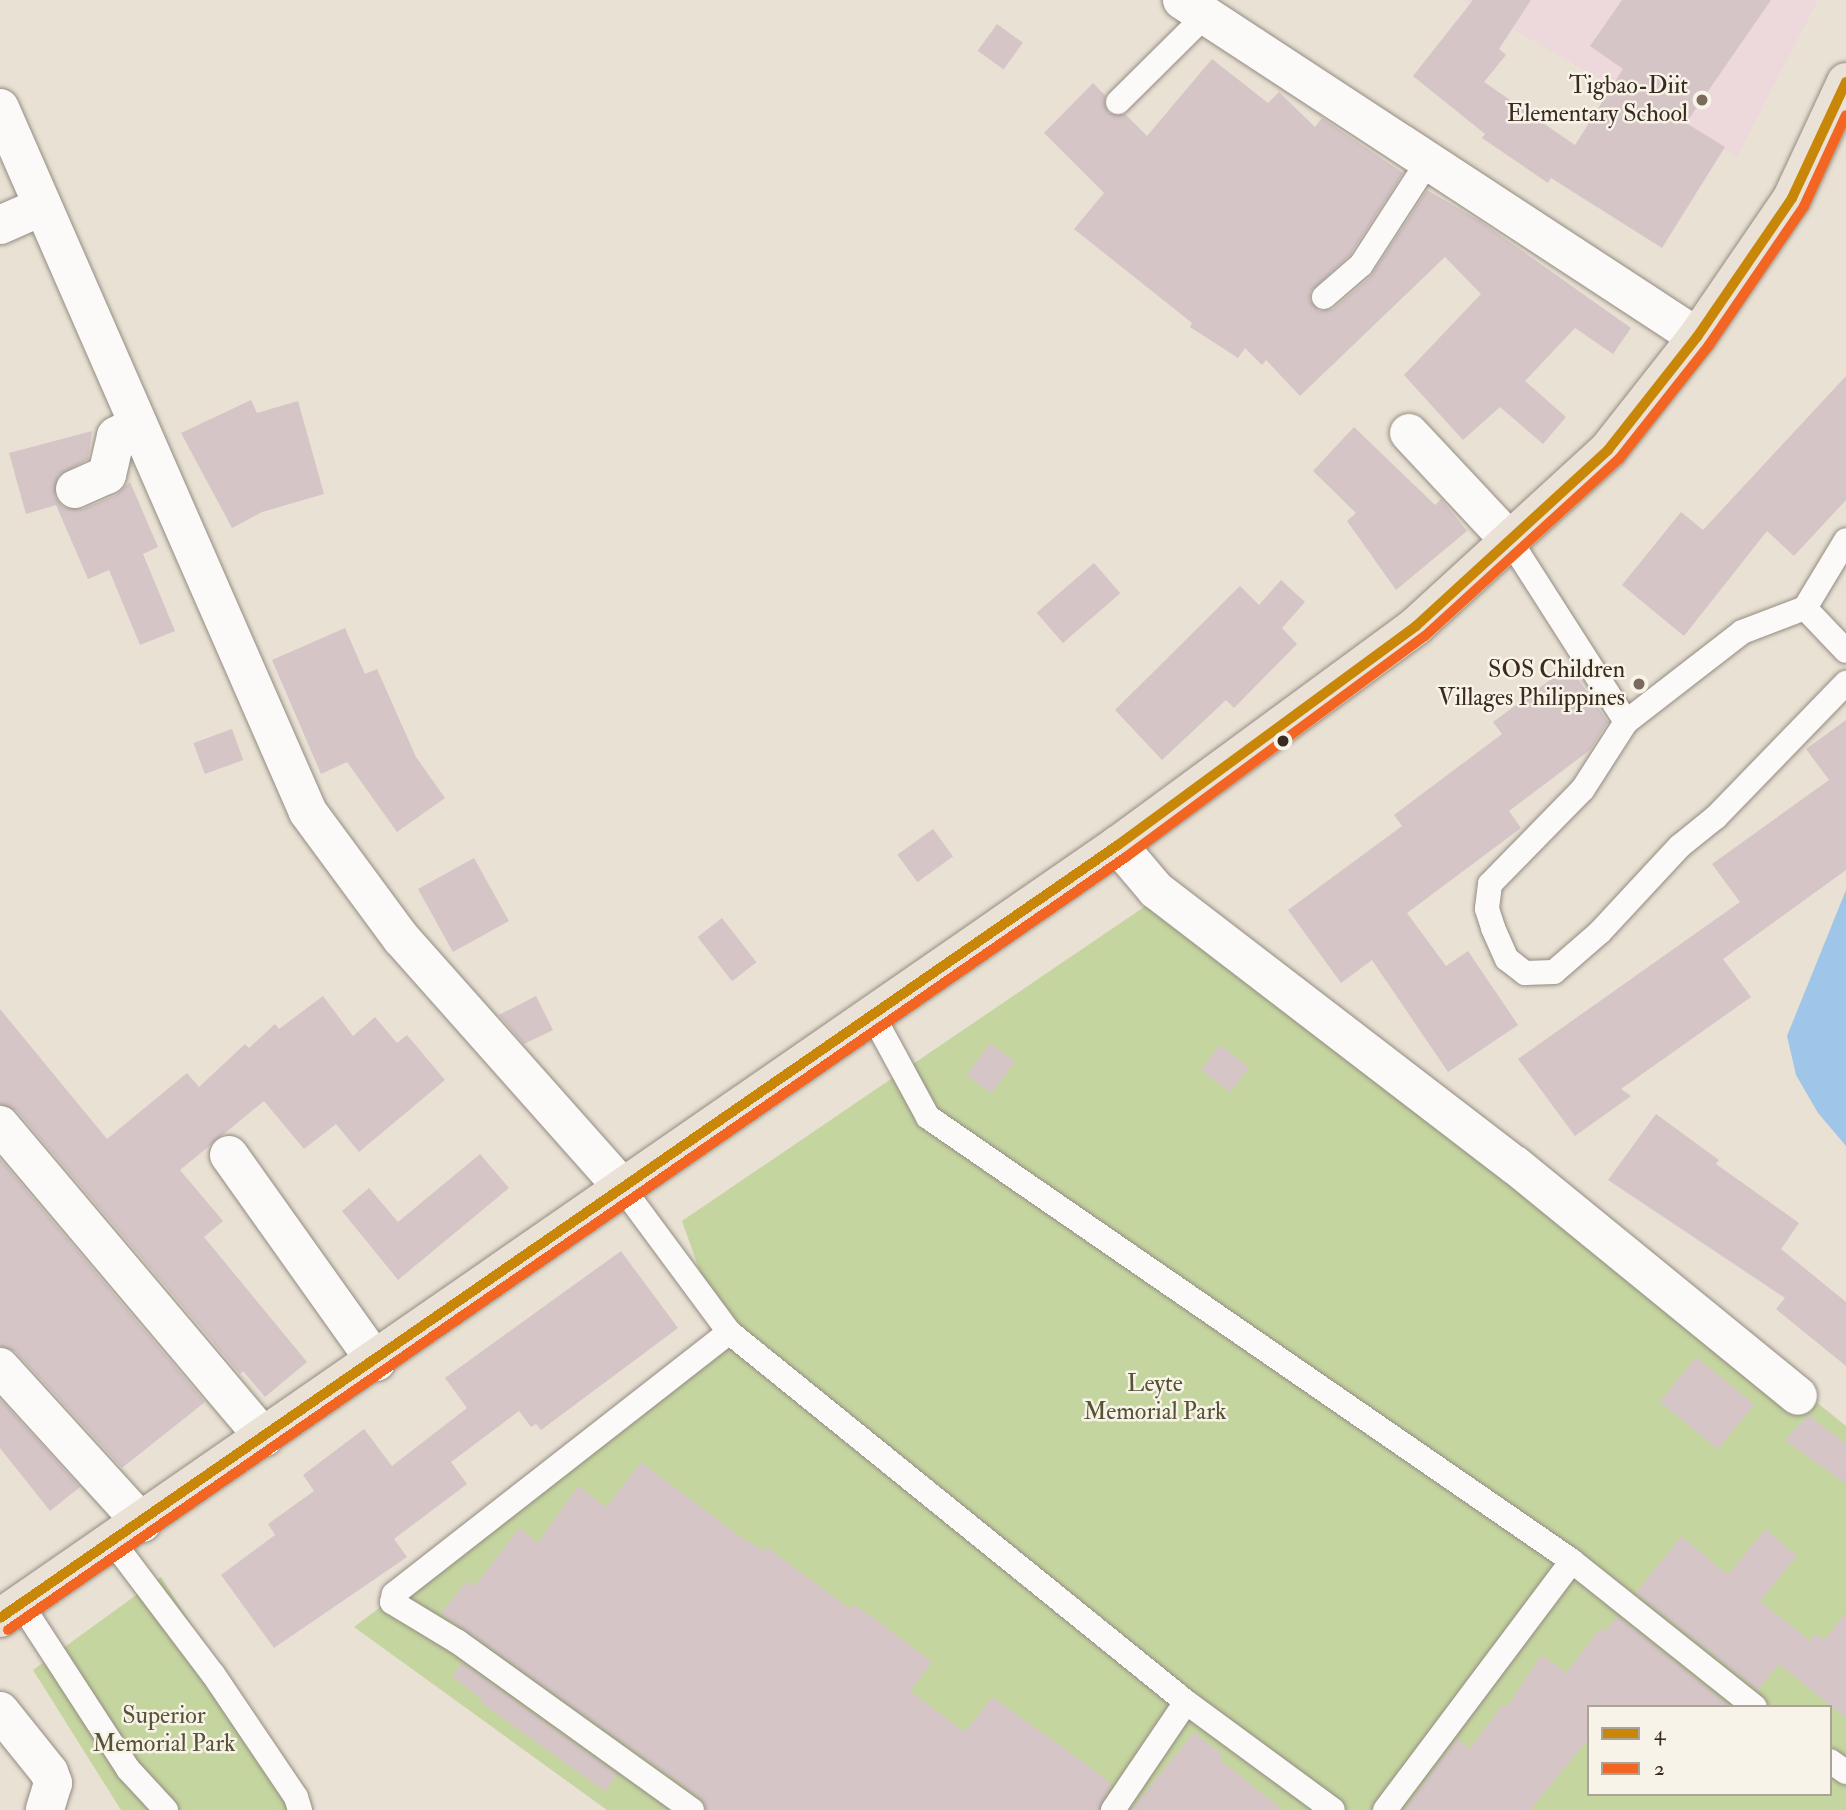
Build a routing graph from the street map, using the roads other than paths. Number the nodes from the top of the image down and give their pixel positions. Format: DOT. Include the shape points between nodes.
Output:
graph roads {
  1 [pos="1194,8"];
  2 [pos="1846,82"];
  3 [pos="1118,102"];
  4 [pos="0,108"];
  5 [pos="1429,160"];
  6 [pos="41,207"];
  7 [pos="0,225"];
  8 [pos="1324,298"];
  9 [pos="1697,337"];
  10 [pos="138,425"];
  11 [pos="1409,433"];
  12 [pos="75,489"];
  13 [pos="1846,540"];
  14 [pos="1511,542"];
  15 [pos="1805,608"];
  16 [pos="1846,651"];
  17 [pos="1846,683"];
  18 [pos="1626,722"];
  19 [pos="1118,845"];
  20 [pos="872,1014"];
  21 [pos="0,1125"];
  22 [pos="229,1155"];
  23 [pos="621,1186"];
  24 [pos="729,1332"];
  25 [pos="376,1362"];
  26 [pos="0,1367"];
  27 [pos="1798,1396"];
  28 [pos="264,1437"];
  29 [pos="127,1533"];
  30 [pos="1572,1561"];
  31 [pos="10,1611"];
  32 [pos="1186,1702"];
  33 [pos="1752,1705"];
  34 [pos="0,1711"];
  35 [pos="46,1810"];
  36 [pos="166,1810"];
  37 [pos="300,1810"];
  38 [pos="692,1810"];
  39 [pos="1113,1810"];
  40 [pos="1333,1810"];
  41 [pos="1385,1810"];
  1 -- 3 [label="lane"];
  1 -- 5 [label="street"];
  2 -- 9 [label="highway" via="1792,198"];
  4 -- 6 [label="street"];
  5 -- 8 [label="lane" via="1361,265"];
  5 -- 9 [label="street"];
  6 -- 7 [label="street"];
  6 -- 10 [label="street"];
  9 -- 14 [label="highway" via="1608,450"];
  10 -- 12 [label="street" via="116,436 107,475"];
  10 -- 23 [label="street" via="309,812 401,938"];
  11 -- 14 [label="street"];
  13 -- 15 [label="lane"];
  14 -- 18 [label="lane"];
  14 -- 19 [label="highway" via="1416,626"];
  15 -- 16 [label="lane"];
  15 -- 18 [label="lane" via="1742,632"];
  17 -- 18 [label="lane" via="1716,817 1680,846 1600,932 1554,972 1525,973 1507,959 1493,928 1488,909 1490,884 1583,789"];
  19 -- 20 [label="highway"];
  19 -- 27 [label="street" via="1156,890 1515,1165"];
  20 -- 23 [label="highway"];
  20 -- 30 [label="lane" via="928,1117"];
  21 -- 28 [label="street"];
  22 -- 25 [label="street"];
  23 -- 24 [label="lane"];
  23 -- 25 [label="highway"];
  24 -- 32 [label="lane"];
  24 -- 38 [label="lane" via="394,1594 392,1602 458,1642"];
  25 -- 28 [label="highway"];
  26 -- 29 [label="street"];
  28 -- 29 [label="highway"];
  29 -- 31 [label="highway"];
  29 -- 37 [label="lane"];
  30 -- 33 [label="lane"];
  30 -- 41 [label="lane"];
  31 -- 36 [label="lane" via="128,1769"];
  32 -- 39 [label="lane"];
  32 -- 40 [label="lane"];
  34 -- 35 [label="street" via="49,1772 53,1783"];
}
